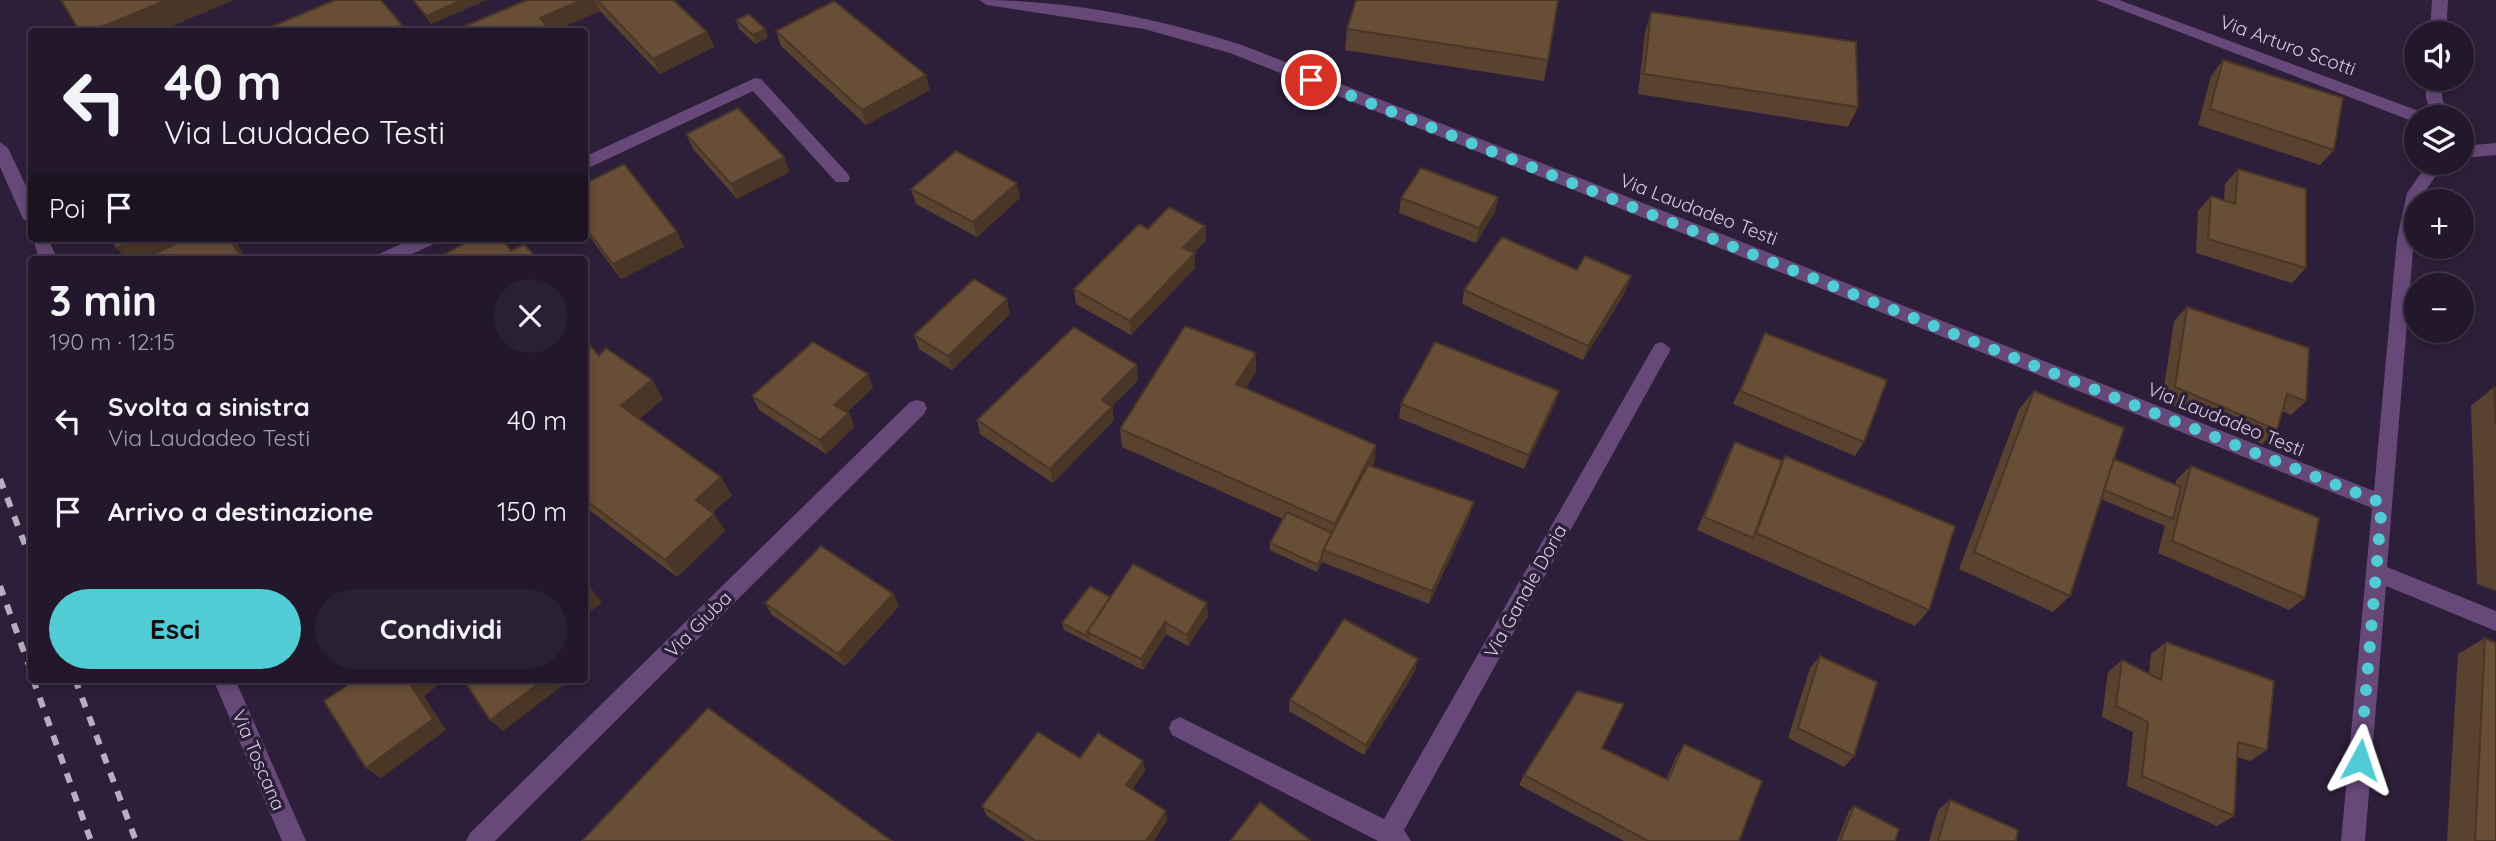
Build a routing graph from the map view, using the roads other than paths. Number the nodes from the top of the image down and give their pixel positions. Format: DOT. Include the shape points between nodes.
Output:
graph roads {
  1 [pos="987,0"];
  2 [pos="2104,0"];
  3 [pos="2440,0"];
  4 [pos="2439,21"];
  5 [pos="2404,112"];
  6 [pos="0,148"];
  7 [pos="2474,148"];
  8 [pos="2496,149"];
  9 [pos="588,162"];
  10 [pos="2426,175"];
  11 [pos="842,178"];
  12 [pos="28,210"];
  13 [pos="421,242"];
  14 [pos="391,256"];
  15 [pos="1662,349"];
  16 [pos="917,408"];
  17 [pos="2382,503"];
  18 [pos="2376,572"];
  19 [pos="2496,621"];
  20 [pos="227,683"];
  21 [pos="1180,728"];
  22 [pos="1394,838"];
  23 [pos="294,841"];
  24 [pos="478,841"];
  25 [pos="2353,841"];
  1 -- 17 [label="street, Via Laudadeo Testi" via="1115,16 1236,50"];
  2 -- 5 [label="street, Via Arturo Scotti"];
  3 -- 4 [label="street"];
  6 -- 12 [label="street"];
  7 -- 8 [label="street"];
  9 -- 11 [label="street" via="755,83"];
  10 -- 17 [label="street" via="2408,219"];
  13 -- 14 [label="street"];
  15 -- 22 [label="street, Via Ganale Doria"];
  16 -- 24 [label="street, Via Giuba"];
  17 -- 18 [label="street"];
  18 -- 19 [label="street"];
  18 -- 25 [label="street"];
  20 -- 23 [label="street, Via Toscana"];
  21 -- 22 [label="street, Via Ganale Doria"];
}
